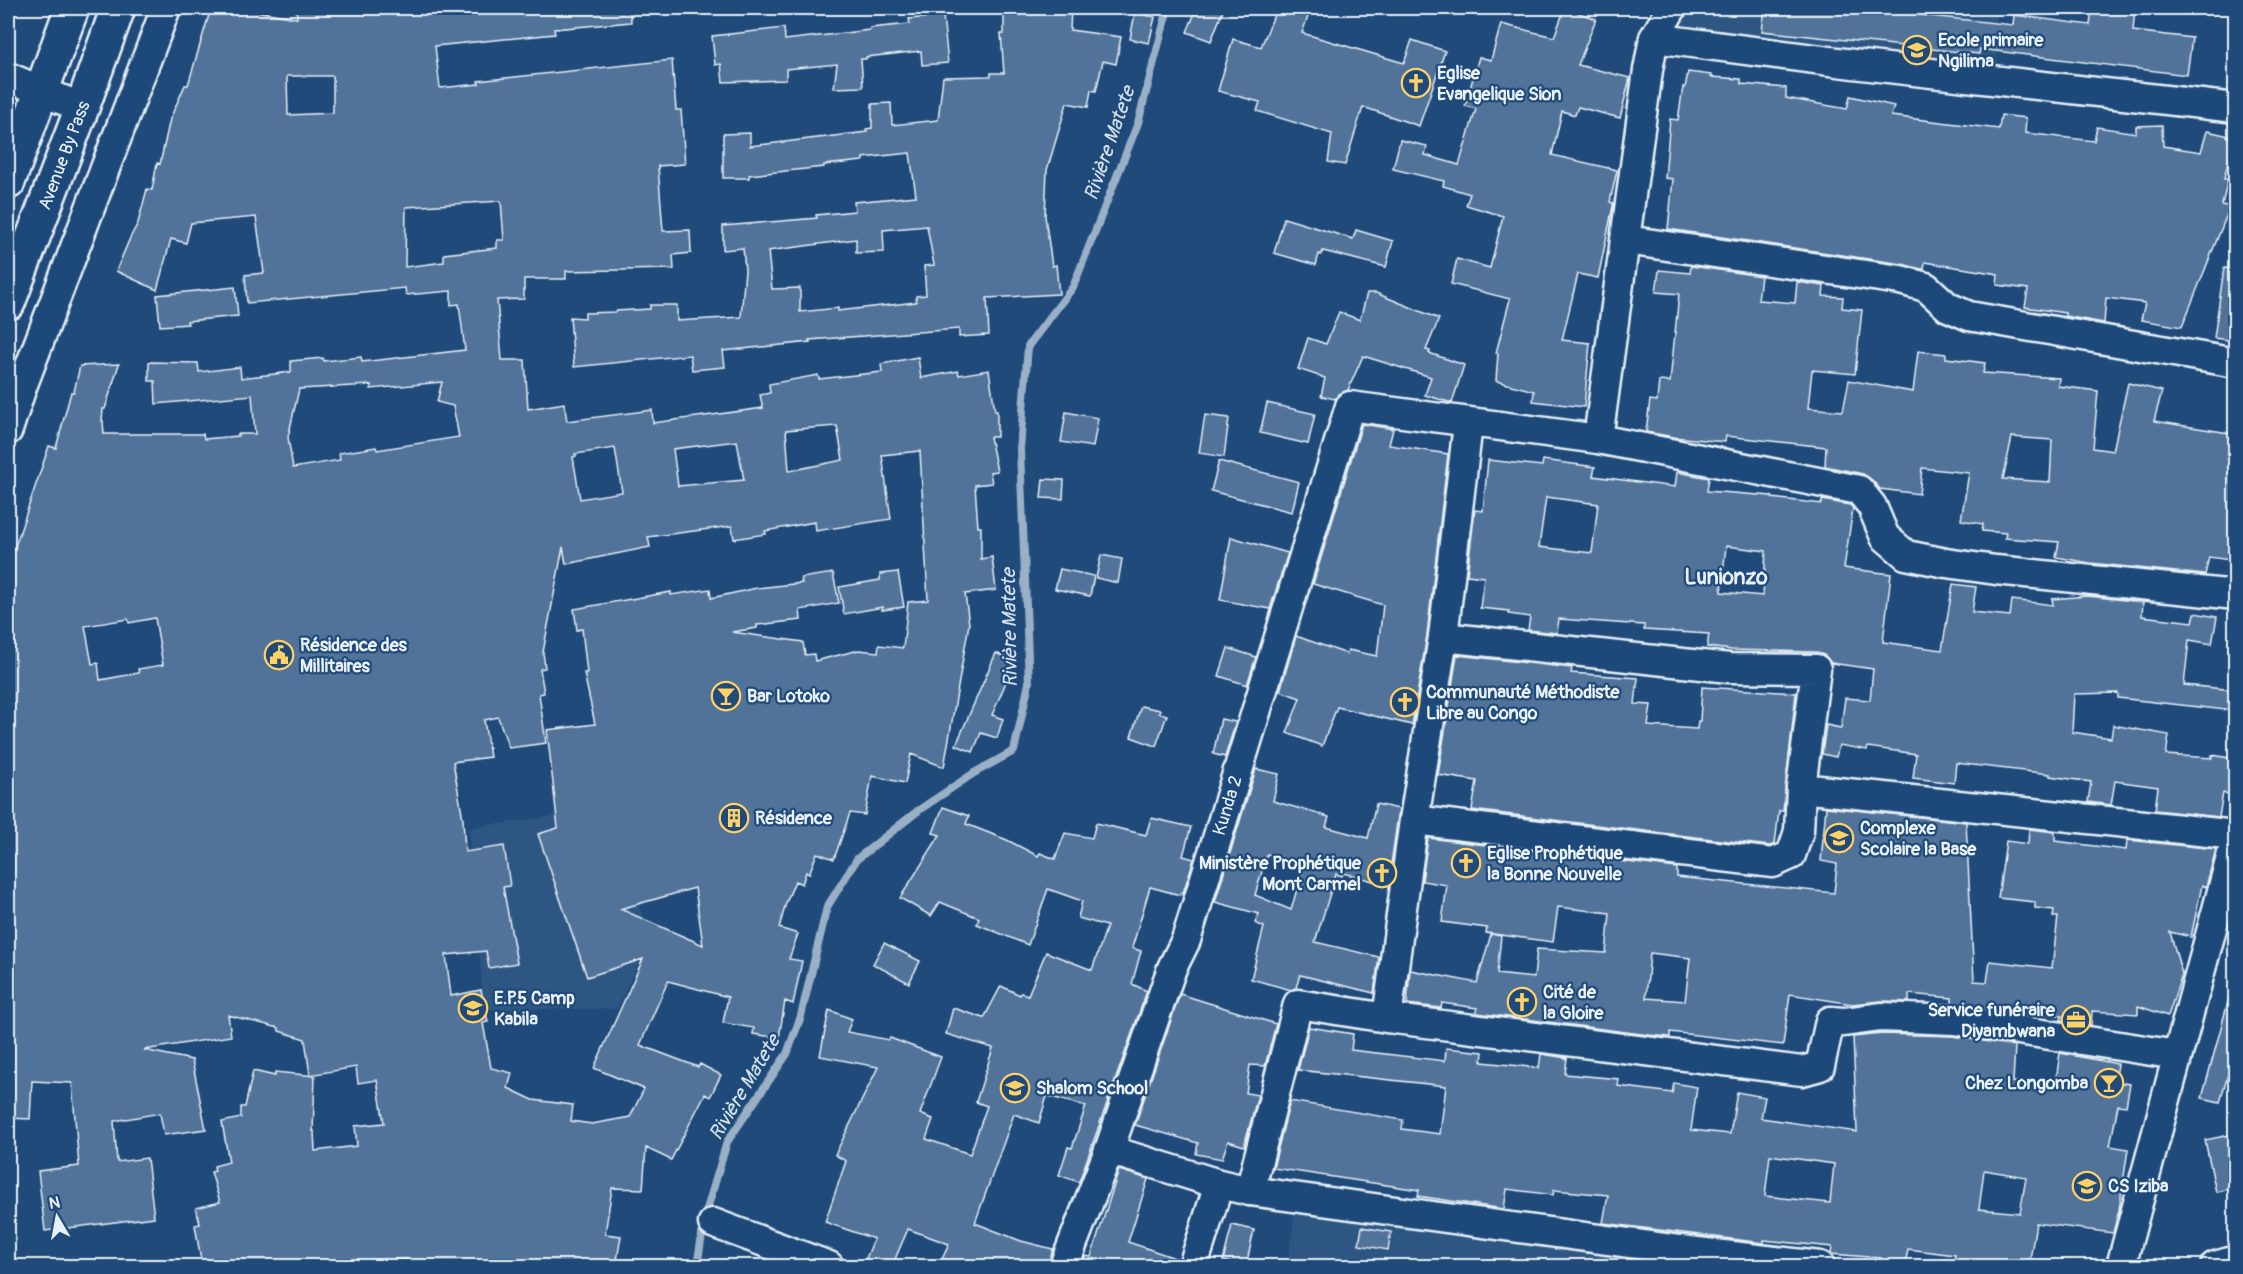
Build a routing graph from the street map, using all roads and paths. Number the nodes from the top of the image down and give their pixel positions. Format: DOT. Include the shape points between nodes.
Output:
graph roads {
  1 [pos="72,8"];
  2 [pos="118,8"];
  3 [pos="166,8"];
  4 [pos="1672,8"];
  5 [pos="1654,38"];
  6 [pos="8,77"];
  7 [pos="40,90"];
  8 [pos="82,108"];
  9 [pos="2235,108"];
  10 [pos="8,182"];
  11 [pos="1626,240"];
  12 [pos="8,303"];
  13 [pos="2235,363"];
  14 [pos="1468,424"];
  15 [pos="8,430"];
  16 [pos="1598,439"];
  17 [pos="2235,595"];
  18 [pos="1443,636"];
  19 [pos="1801,788"];
  20 [pos="1414,820"];
  21 [pos="2235,837"];
  22 [pos="2230,883"];
  23 [pos="1387,1017"];
  24 [pos="2177,1055"];
  25 [pos="1109,1150"];
  26 [pos="1219,1184"];
  27 [pos="1250,1191"];
  28 [pos="713,1223"];
  29 [pos="2235,1260"];
  30 [pos="828,1266"];
  31 [pos="1064,1266"];
  32 [pos="1193,1266"];
  33 [pos="1820,1266"];
  34 [pos="2121,1266"];
  35 [pos="2215,1266"];
  1 -- 7 [label="highway"];
  2 -- 8 [label="highway, Avenue By Pass"];
  3 -- 15 [label="street"];
  4 -- 5 [label="street"];
  5 -- 9 [label="street"];
  5 -- 11 [label="street"];
  6 -- 7 [label="street"];
  7 -- 8 [label="street"];
  7 -- 10 [label="highway"];
  8 -- 12 [label="highway, Avenue By Pass"];
  11 -- 13 [label="street" via="1900,280 1926,286 1948,307 1969,316"];
  11 -- 16 [label="street"];
  14 -- 16 [label="street"];
  14 -- 18 [label="street"];
  14 -- 25 [label="street, Kunda 2" via="1350,406 1186,940 1172,968"];
  16 -- 17 [label="street" via="1859,490 1872,506 1885,537 1906,555 2008,572"];
  18 -- 19 [label="street" via="1729,668 1816,669"];
  18 -- 20 [label="street"];
  19 -- 20 [label="street" via="1799,831 1791,855 1773,862"];
  19 -- 21 [label="street"];
  20 -- 23 [label="street"];
  21 -- 22 [label="street"];
  22 -- 24 [label="street"];
  23 -- 24 [label="street" via="1802,1071 1820,1066 1830,1021 1881,1017 1954,1020"];
  23 -- 27 [label="street" via="1298,1004"];
  24 -- 34 [label="street"];
  25 -- 26 [label="street"];
  25 -- 31 [label="street, Kunda 2"];
  26 -- 27 [label="street"];
  26 -- 32 [label="street"];
  27 -- 33 [label="street"];
  28 -- 30 [label="street"];
  29 -- 35 [label="street"];
}
